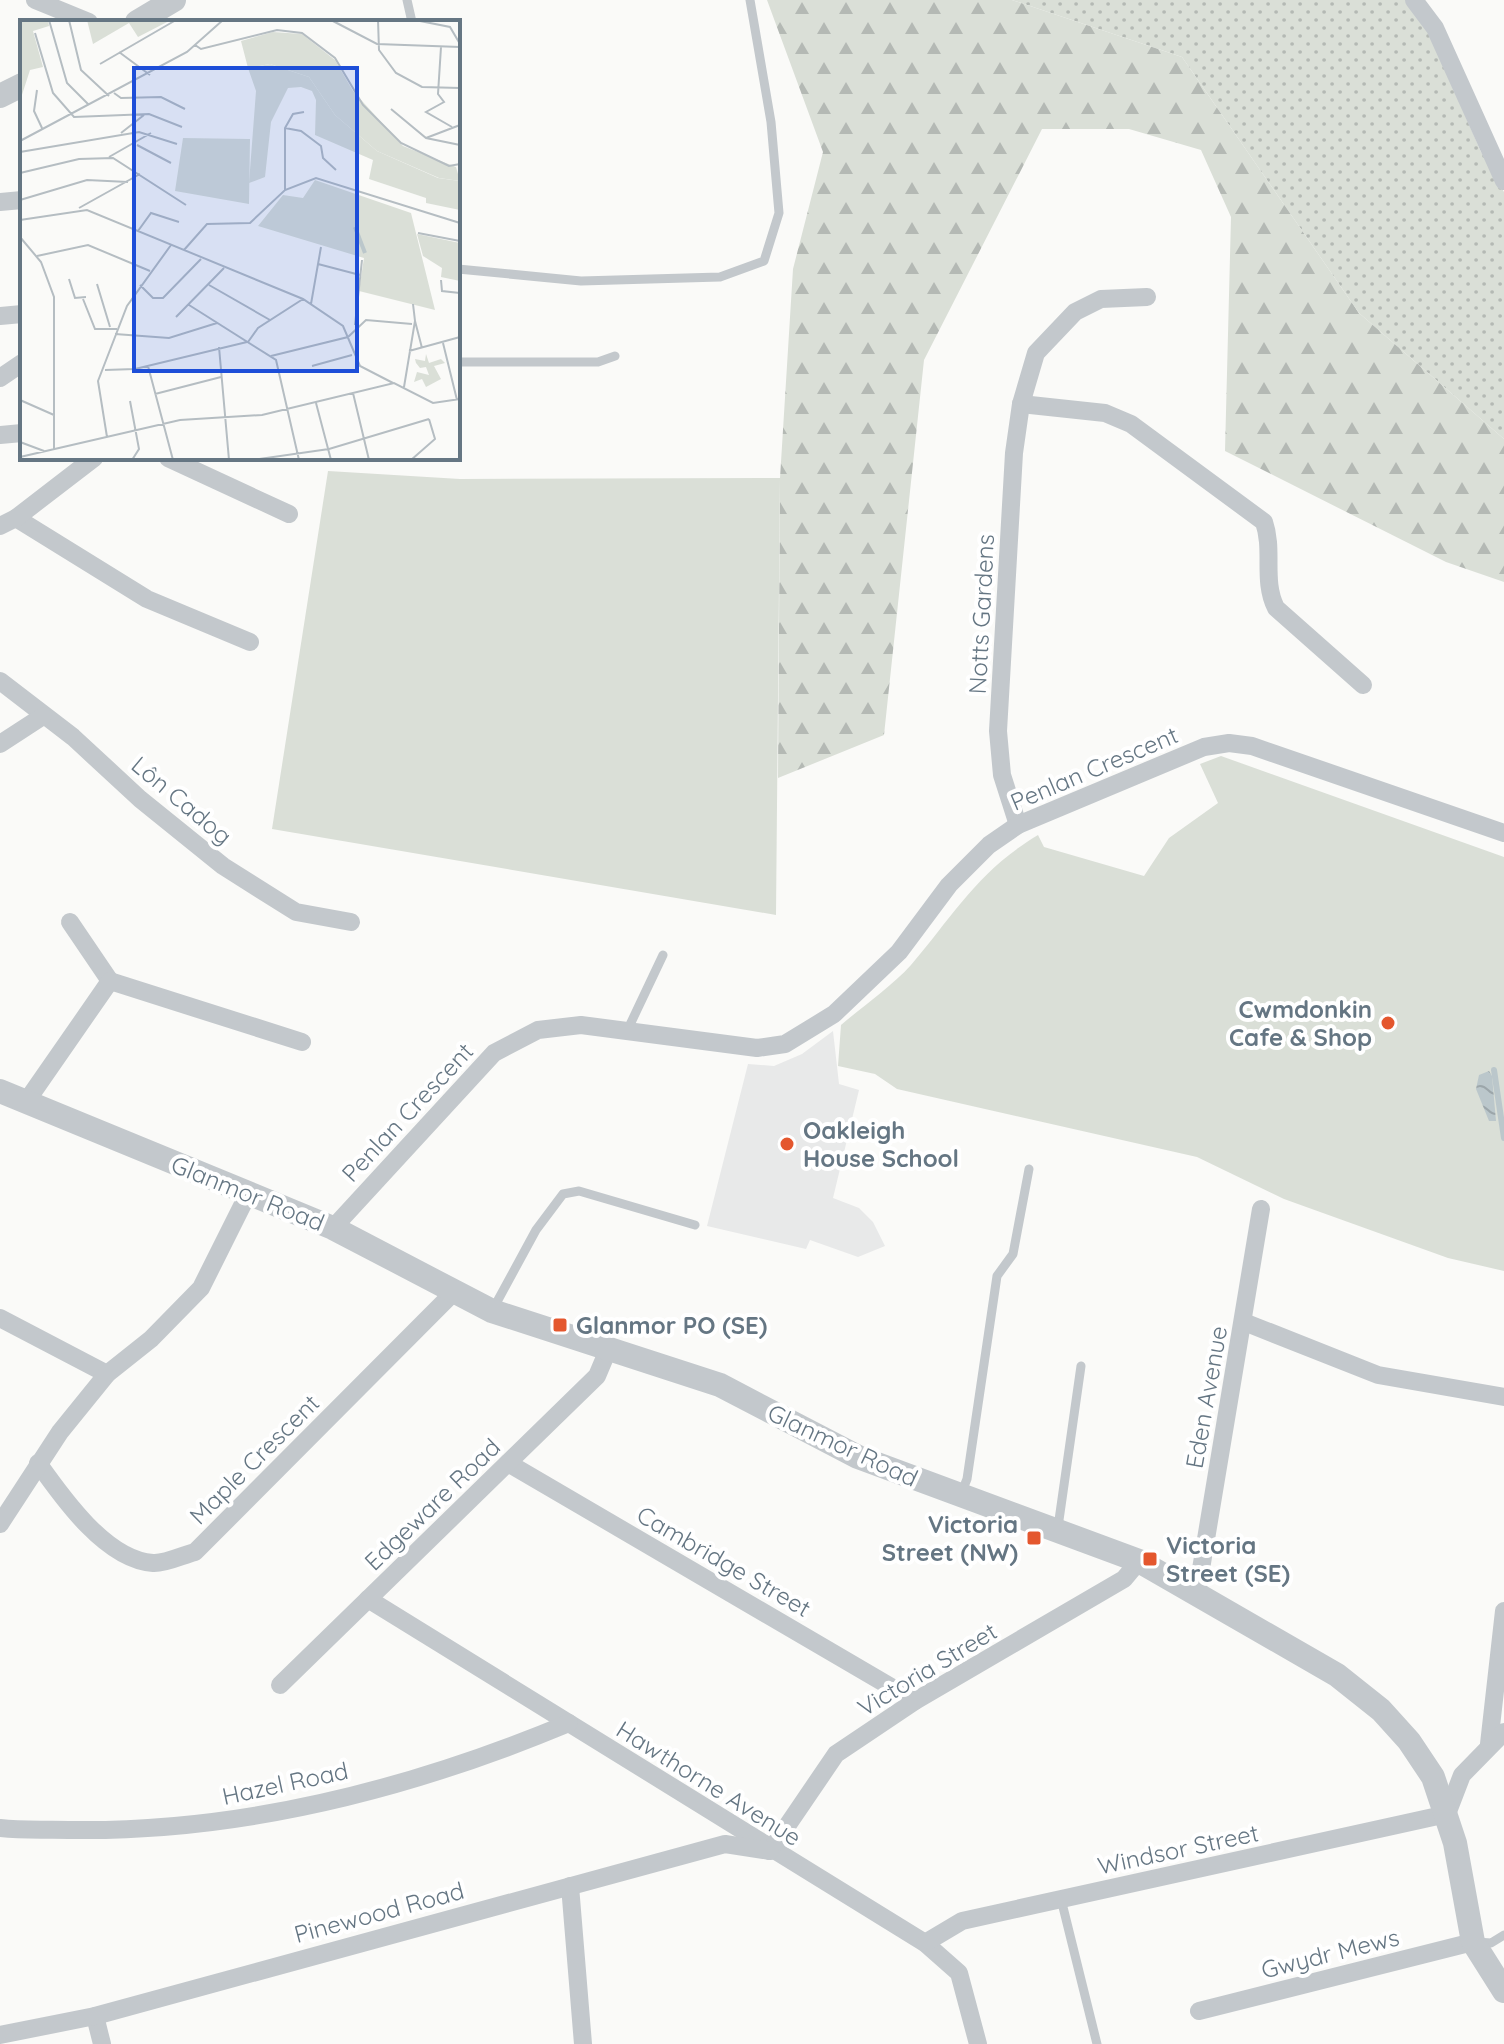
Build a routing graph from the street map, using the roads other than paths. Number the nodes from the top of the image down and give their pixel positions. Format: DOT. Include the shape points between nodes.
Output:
graph roads {
  1 [pos="35,0"];
  2 [pos="174,0"];
  3 [pos="407,0"];
  4 [pos="750,0"];
  5 [pos="1414,0"];
  6 [pos="84,20"];
  7 [pos="140,20"];
  8 [pos="412,20"];
  9 [pos="20,86"];
  10 [pos="0,96"];
  11 [pos="1504,181"];
  12 [pos="20,200"];
  13 [pos="0,202"];
  14 [pos="460,273"];
  15 [pos="1147,297"];
  16 [pos="20,314"];
  17 [pos="0,316"];
  18 [pos="615,356"];
  19 [pos="460,362"];
  20 [pos="20,364"];
  21 [pos="0,378"];
  22 [pos="1021,404"];
  23 [pos="20,433"];
  24 [pos="0,435"];
  25 [pos="91,460"];
  26 [pos="172,460"];
  27 [pos="289,514"];
  28 [pos="8,522"];
  29 [pos="250,642"];
  30 [pos="0,681"];
  31 [pos="1363,685"];
  32 [pos="43,716"];
  33 [pos="0,744"];
  34 [pos="1018,825"];
  35 [pos="1504,833"];
  36 [pos="70,922"];
  37 [pos="351,922"];
  38 [pos="663,955"];
  39 [pos="110,981"];
  40 [pos="627,1031"];
  41 [pos="302,1042"];
  42 [pos="0,1091"];
  43 [pos="26,1102"];
  44 [pos="1029,1169"];
  45 [pos="248,1194"];
  46 [pos="1261,1209"];
  47 [pos="695,1225"];
  48 [pos="333,1228"];
  49 [pos="454,1292"];
  50 [pos="492,1311"];
  51 [pos="0,1318"];
  52 [pos="1244,1322"];
  53 [pos="608,1350"];
  54 [pos="1081,1366"];
  55 [pos="107,1374"];
  56 [pos="1504,1397"];
  57 [pos="38,1463"];
  58 [pos="508,1463"];
  59 [pos="959,1497"];
  60 [pos="0,1524"];
  61 [pos="1058,1531"];
  62 [pos="1139,1561"];
  63 [pos="1197,1593"];
  64 [pos="368,1599"];
  65 [pos="1504,1611"];
  66 [pos="280,1685"];
  67 [pos="915,1701"];
  68 [pos="569,1723"];
  69 [pos="1497,1738"];
  70 [pos="1447,1814"];
  71 [pos="0,1828"];
  72 [pos="770,1851"];
  73 [pos="570,1886"];
  74 [pos="1061,1899"];
  75 [pos="1504,1935"];
  76 [pos="1473,1942"];
  77 [pos="925,1943"];
  78 [pos="1504,1991"];
  79 [pos="1199,2011"];
  80 [pos="95,2016"];
  81 [pos="0,2035"];
  82 [pos="102,2044"];
  83 [pos="583,2044"];
  84 [pos="978,2044"];
  85 [pos="1097,2044"];
  1 -- 6 [label="street"];
  2 -- 7 [label="street"];
  3 -- 8 [label="lane"];
  4 -- 14 [label="lane" via="771,122 779,213 764,261 720,277 581,281"];
  5 -- 11 [label="street" via="1435,28"];
  9 -- 10 [label="street"];
  12 -- 13 [label="street"];
  15 -- 22 [label="street, Notts Gardens" via="1101,299 1075,312 1036,353"];
  16 -- 17 [label="street"];
  18 -- 19 [label="lane" via="598,362"];
  20 -- 21 [label="street"];
  22 -- 31 [label="street" via="1105,413 1131,424 1264,522 1269,538 1267,591 1276,608"];
  22 -- 34 [label="street, Notts Gardens" via="998,731 1002,775"];
  23 -- 24 [label="street"];
  25 -- 28 [label="street"];
  26 -- 27 [label="street"];
  28 -- 29 [label="street" via="147,599"];
  30 -- 32 [label="street, Lôn Cadog"];
  32 -- 33 [label="street"];
  32 -- 37 [label="street, Lôn Cadog" via="223,866 296,912"];
  34 -- 35 [label="street, Penlan Crescent" via="1204,747 1229,743 1252,746"];
  34 -- 40 [label="street, Penlan Crescent" via="949,885 899,952 834,1014 785,1044 757,1048"];
  36 -- 39 [label="street"];
  38 -- 40 [label="lane"];
  39 -- 41 [label="street"];
  39 -- 43 [label="street"];
  40 -- 48 [label="street, Penlan Crescent" via="581,1025 538,1030 494,1053"];
  42 -- 43 [label="street, Glanmor Road"];
  43 -- 45 [label="street, Glanmor Road"];
  44 -- 59 [label="lane" via="1013,1254 997,1276 967,1479"];
  45 -- 48 [label="street, Glanmor Road"];
  45 -- 55 [label="street" via="201,1288"];
  46 -- 52 [label="street, Eden Avenue"];
  47 -- 50 [label="lane" via="579,1191 563,1194 536,1230"];
  48 -- 49 [label="street, Glanmor Road"];
  49 -- 50 [label="street, Glanmor Road"];
  49 -- 57 [label="street, Maple Crescent" via="195,1552 154,1563 124,1554 72,1511"];
  50 -- 53 [label="street, Glanmor Road"];
  51 -- 55 [label="street"];
  52 -- 56 [label="street" via="1378,1375"];
  52 -- 63 [label="street, Eden Avenue"];
  53 -- 58 [label="street, Edgeware Road" via="597,1376"];
  53 -- 59 [label="street, Glanmor Road" via="720,1385 858,1457"];
  54 -- 61 [label="lane"];
  55 -- 57 [label="street"];
  57 -- 60 [label="street"];
  58 -- 64 [label="street, Edgeware Road"];
  58 -- 67 [label="street, Cambridge Street"];
  59 -- 61 [label="street, Glanmor Road"];
  61 -- 62 [label="street, Glanmor Road"];
  62 -- 63 [label="street, Glanmor Road"];
  62 -- 67 [label="street, Victoria Street" via="1124,1579"];
  63 -- 70 [label="street, Glanmor Road" via="1337,1675 1381,1710 1433,1777"];
  64 -- 66 [label="street, Edgeware Road"];
  64 -- 68 [label="street, Hawthorne Avenue"];
  65 -- 69 [label="street"];
  67 -- 72 [label="street, Victoria Street" via="836,1754"];
  68 -- 71 [label="street, Hazel Road" via="327,1802 235,1821 132,1830"];
  68 -- 72 [label="street, Hawthorne Avenue"];
  69 -- 70 [label="street" via="1462,1775"];
  70 -- 74 [label="street, Windsor Street"];
  70 -- 76 [label="street, Glanmor Road"];
  72 -- 73 [label="street, Pinewood Road" via="725,1844"];
  72 -- 77 [label="street, Hawthorne Avenue"];
  73 -- 80 [label="street, Pinewood Road"];
  73 -- 83 [label="street"];
  74 -- 77 [label="street, Windsor Street" via="962,1921"];
  74 -- 85 [label="lane"];
  75 -- 76 [label="lane" via="1491,1943"];
  76 -- 78 [label="street, Glanmor Road"];
  76 -- 79 [label="street, Gwydr Mews"];
  77 -- 84 [label="street, Hawthorne Avenue" via="959,1973"];
  80 -- 81 [label="street, Pinewood Road"];
  80 -- 82 [label="street"];
}
